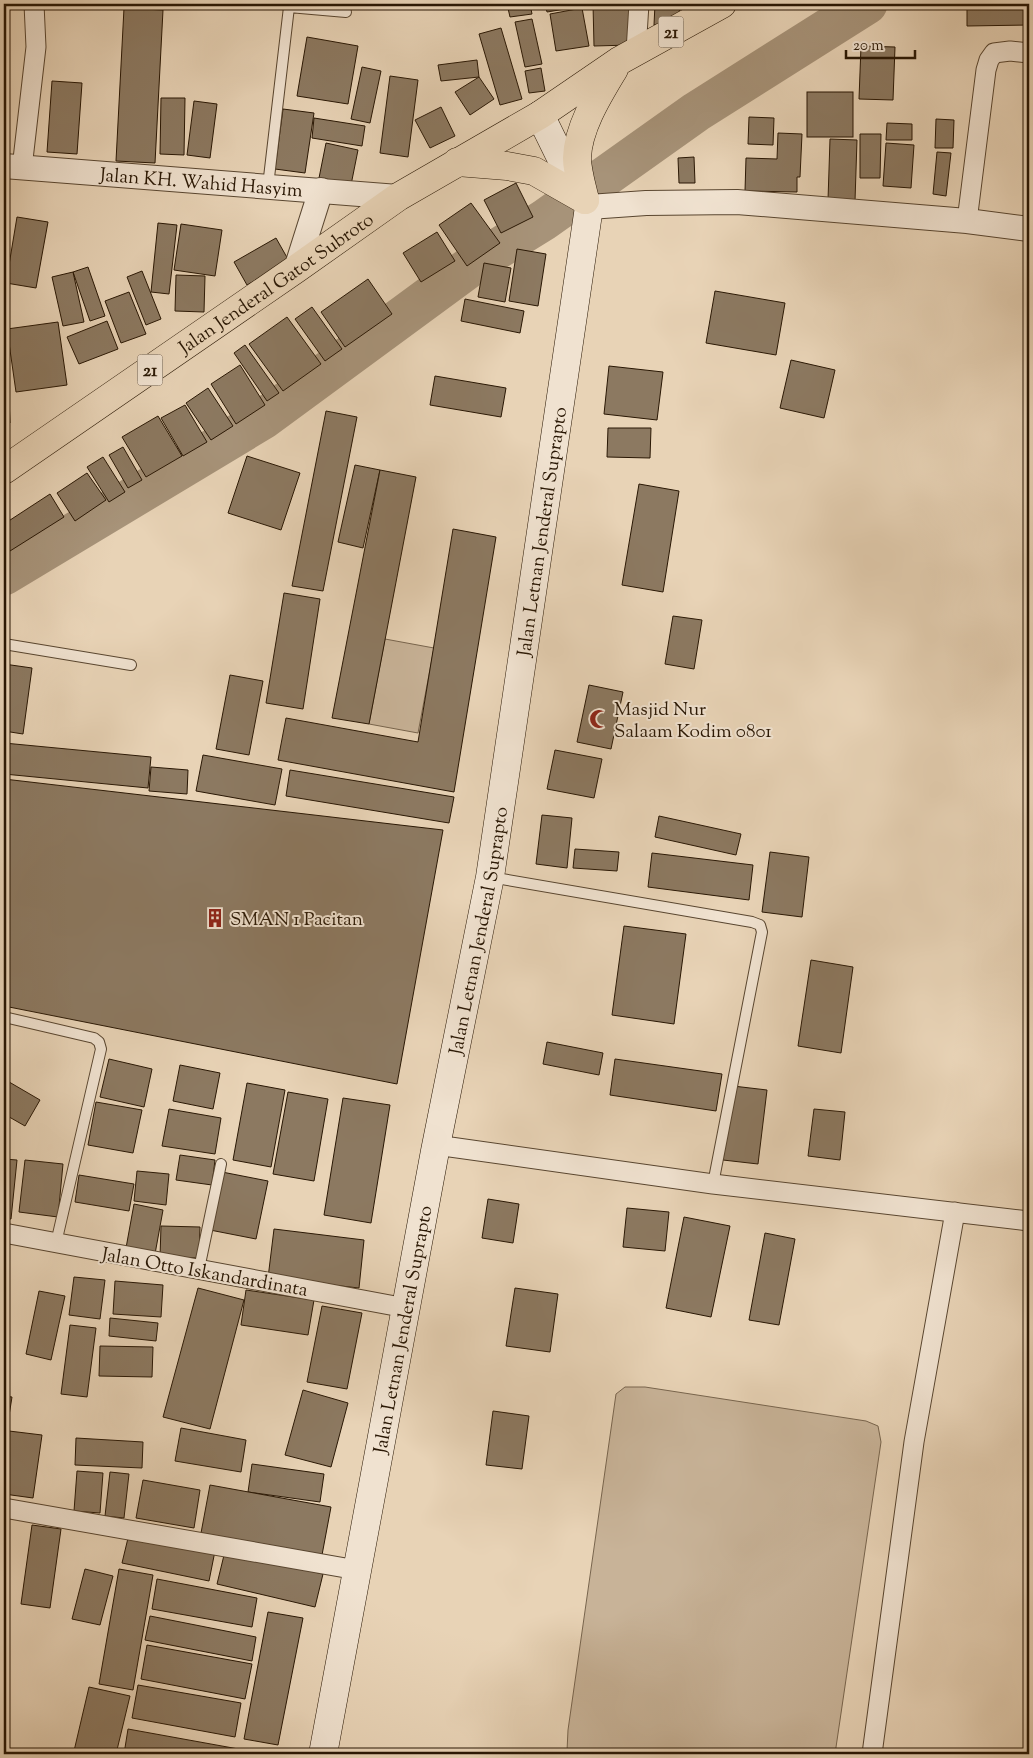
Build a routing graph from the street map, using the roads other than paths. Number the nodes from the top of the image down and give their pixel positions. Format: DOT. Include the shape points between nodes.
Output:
graph roads {
  1 [pos="34,4"];
  2 [pos="639,4"];
  3 [pos="722,4"];
  4 [pos="346,12"];
  5 [pos="1029,53"];
  6 [pos="628,56"];
  7 [pos="540,115"];
  8 [pos="458,162"];
  9 [pos="13,167"];
  10 [pos="268,186"];
  11 [pos="321,190"];
  12 [pos="581,195"];
  13 [pos="398,197"];
  14 [pos="967,222"];
  15 [pos="1029,229"];
  16 [pos="296,270"];
  17 [pos="4,470"];
  18 [pos="4,644"];
  19 [pos="132,665"];
  20 [pos="498,879"];
  21 [pos="4,1017"];
  22 [pos="436,1145"];
  23 [pos="221,1164"];
  24 [pos="713,1184"];
  25 [pos="955,1212"];
  26 [pos="1029,1221"];
  27 [pos="4,1233"];
  28 [pos="56,1243"];
  29 [pos="199,1269"];
  30 [pos="406,1308"];
  31 [pos="4,1508"];
  32 [pos="357,1570"];
  33 [pos="323,1754"];
  34 [pos="872,1754"];
  1 -- 9 [label="street" via="36,47"];
  2 -- 6 [label="street"];
  3 -- 6 [label="highway, 21"];
  4 -- 10 [label="lane" via="289,7"];
  5 -- 14 [label="street" via="994,53 989,60"];
  6 -- 7 [label="highway, 21"];
  6 -- 12 [label="highway" via="595,101 582,136 577,159"];
  7 -- 8 [label="highway, 21"];
  7 -- 12 [label="main road"];
  8 -- 12 [label="highway" via="534,171"];
  8 -- 13 [label="highway, 21"];
  9 -- 10 [label="street, Jalan KH. Wahid Hasyim"];
  10 -- 11 [label="street, Jalan KH. Wahid Hasyim"];
  11 -- 13 [label="street, Jalan KH. Wahid Hasyim"];
  11 -- 16 [label="street"];
  12 -- 14 [label="street" via="646,202 737,202"];
  12 -- 20 [label="main road, Jalan Letnan Jenderal Suprapto"];
  13 -- 16 [label="highway, Jalan Jenderal Gatot Subroto / 21"];
  14 -- 15 [label="street"];
  16 -- 17 [label="highway, Jalan Jenderal Gatot Subroto / 21"];
  18 -- 19 [label="lane"];
  20 -- 22 [label="main road, Jalan Letnan Jenderal Suprapto"];
  20 -- 24 [label="lane" via="760,925 762,932"];
  21 -- 28 [label="lane" via="94,1038 100,1049"];
  22 -- 24 [label="street"];
  22 -- 30 [label="main road, Jalan Letnan Jenderal Suprapto"];
  23 -- 29 [label="lane"];
  24 -- 25 [label="street"];
  25 -- 26 [label="street"];
  25 -- 34 [label="street" via="914,1442"];
  27 -- 28 [label="street, Jalan Otto Iskandardinata"];
  28 -- 29 [label="street, Jalan Otto Iskandardinata"];
  29 -- 30 [label="street, Jalan Otto Iskandardinata"];
  30 -- 32 [label="main road, Jalan Letnan Jenderal Suprapto"];
  31 -- 32 [label="street"];
  32 -- 33 [label="main road, Jalan Letnan Jenderal Suprapto"];
}
